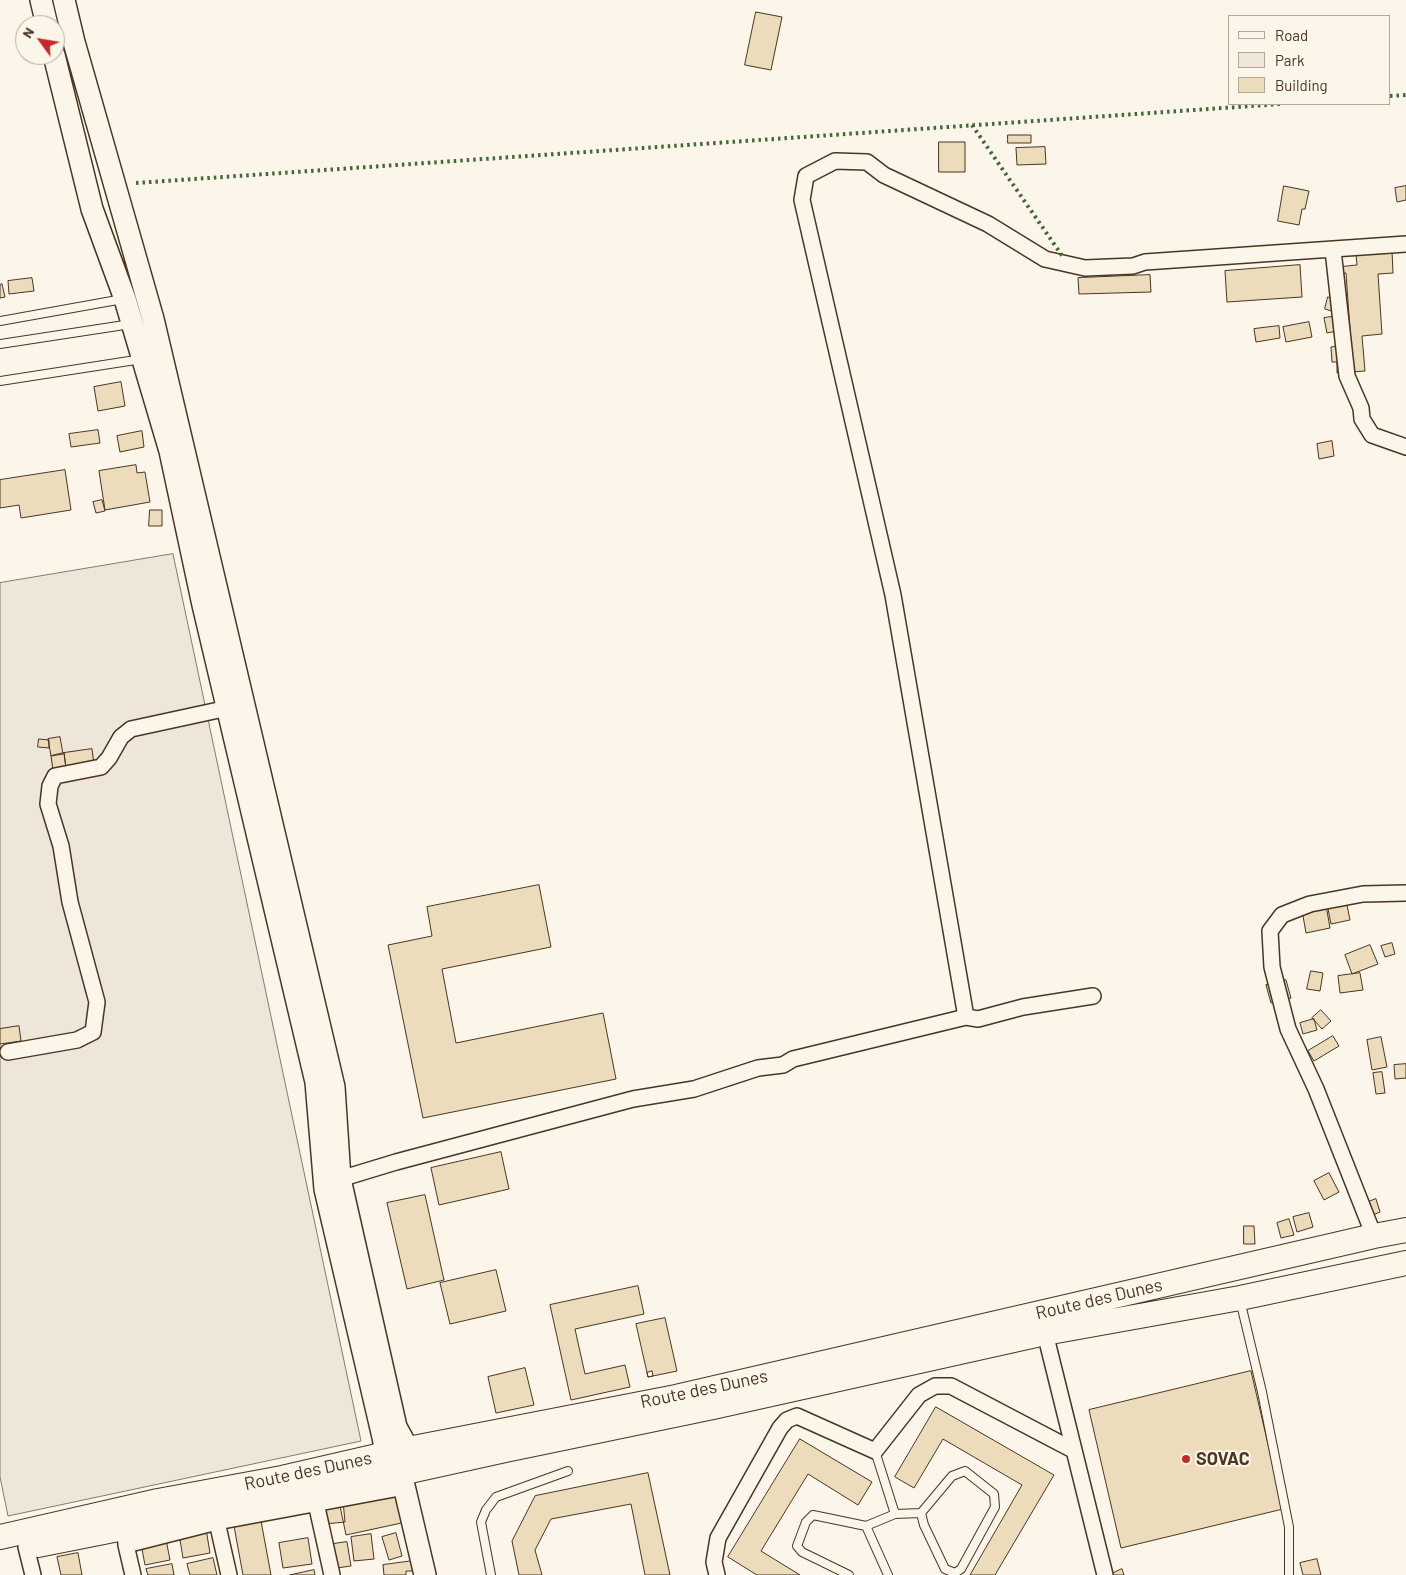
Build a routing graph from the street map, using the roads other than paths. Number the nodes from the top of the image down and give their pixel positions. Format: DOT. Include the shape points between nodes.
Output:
graph roads {
  1 [pos="41,0"];
  2 [pos="64,0"];
  3 [pos="44,15"];
  4 [pos="56,65"];
  5 [pos="1406,244"];
  6 [pos="1332,250"];
  7 [pos="125,299"];
  8 [pos="142,321"];
  9 [pos="0,322"];
  10 [pos="0,344"];
  11 [pos="142,359"];
  12 [pos="0,381"];
  13 [pos="1406,447"];
  14 [pos="228,708"];
  15 [pos="1406,893"];
  16 [pos="1093,996"];
  17 [pos="966,1017"];
  18 [pos="8,1052"];
  19 [pos="340,1179"];
  20 [pos="1406,1230"];
  21 [pos="1374,1236"];
  22 [pos="1406,1263"];
  23 [pos="1240,1298"];
  24 [pos="1045,1333"];
  25 [pos="408,1449"];
  26 [pos="1073,1450"];
  27 [pos="874,1451"];
  28 [pos="386,1454"];
  29 [pos="568,1471"];
  30 [pos="403,1480"];
  31 [pos="316,1503"];
  32 [pos="921,1513"];
  33 [pos="895,1514"];
  34 [pos="217,1522"];
  35 [pos="866,1526"];
  36 [pos="125,1536"];
  37 [pos="0,1537"];
  38 [pos="26,1547"];
  39 [pos="0,1553"];
  40 [pos="33,1575"];
  41 [pos="133,1575"];
  42 [pos="229,1575"];
  43 [pos="332,1575"];
  44 [pos="425,1575"];
  45 [pos="492,1575"];
  46 [pos="717,1575"];
  47 [pos="849,1575"];
  48 [pos="888,1575"];
  49 [pos="1105,1575"];
  50 [pos="1289,1575"];
  1 -- 3 [label="street"];
  2 -- 8 [label="street"];
  4 -- 7 [label="street" via="92,209"];
  5 -- 6 [label="street"];
  6 -- 13 [label="street" via="1347,376 1362,418 1372,435"];
  6 -- 17 [label="street" via="1085,268 1045,259 988,224 884,175 867,162 835,161 806,176 802,200 893,595"];
  7 -- 8 [label="street"];
  7 -- 9 [label="lane"];
  8 -- 10 [label="lane"];
  8 -- 11 [label="street"];
  8 -- 19 [label="street" via="334,1087"];
  11 -- 12 [label="lane"];
  11 -- 14 [label="street" via="170,451"];
  14 -- 18 [label="street" via="131,730 121,737 101,767 55,776 48,804 61,846 70,902 97,1002 96,1017 93,1032 77,1040"];
  14 -- 28 [label="street" via="316,1082 325,1189"];
  15 -- 21 [label="street" via="1363,894 1310,904 1282,915 1270,931 1272,966 1288,1029 1316,1089"];
  16 -- 17 [label="street" via="1023,1007 978,1019"];
  17 -- 19 [label="street" via="793,1059 784,1065 758,1068 694,1089 633,1099"];
  19 -- 25 [label="street" via="396,1427"];
  20 -- 21 [label="main road, Route des Dunes"];
  21 -- 25 [label="main road, Route des Dunes" via="676,1397"];
  22 -- 23 [label="main road, Route des Dunes"];
  23 -- 24 [label="main road, Route des Dunes"];
  23 -- 50 [label="lane" via="1290,1527"];
  24 -- 26 [label="street"];
  24 -- 30 [label="main road, Route des Dunes" via="505,1450"];
  25 -- 28 [label="main road, Route des Dunes"];
  26 -- 27 [label="street" via="951,1386 935,1386 919,1395"];
  26 -- 49 [label="street"];
  27 -- 33 [label="lane"];
  27 -- 46 [label="street" via="797,1416 787,1420 718,1538 714,1562"];
  28 -- 37 [label="main road, Route des Dunes"];
  29 -- 45 [label="lane" via="496,1497 491,1503 481,1522"];
  30 -- 31 [label="street"];
  30 -- 36 [label="main road, Route des Dunes"];
  30 -- 44 [label="street"];
  31 -- 34 [label="street"];
  31 -- 43 [label="street"];
  32 -- 32 [label="lane" via="952,1476 965,1471 994,1494 996,1507 961,1569 955,1572 945,1569"];
  32 -- 33 [label="lane"];
  33 -- 35 [label="lane"];
  34 -- 36 [label="street"];
  34 -- 42 [label="street"];
  35 -- 47 [label="lane" via="813,1515 806,1522 798,1541 797,1546 802,1552"];
  35 -- 48 [label="lane"];
  36 -- 38 [label="main road, Route des Dunes"];
  36 -- 41 [label="street"];
  38 -- 39 [label="main road, Route des Dunes"];
  38 -- 40 [label="street"];
}
